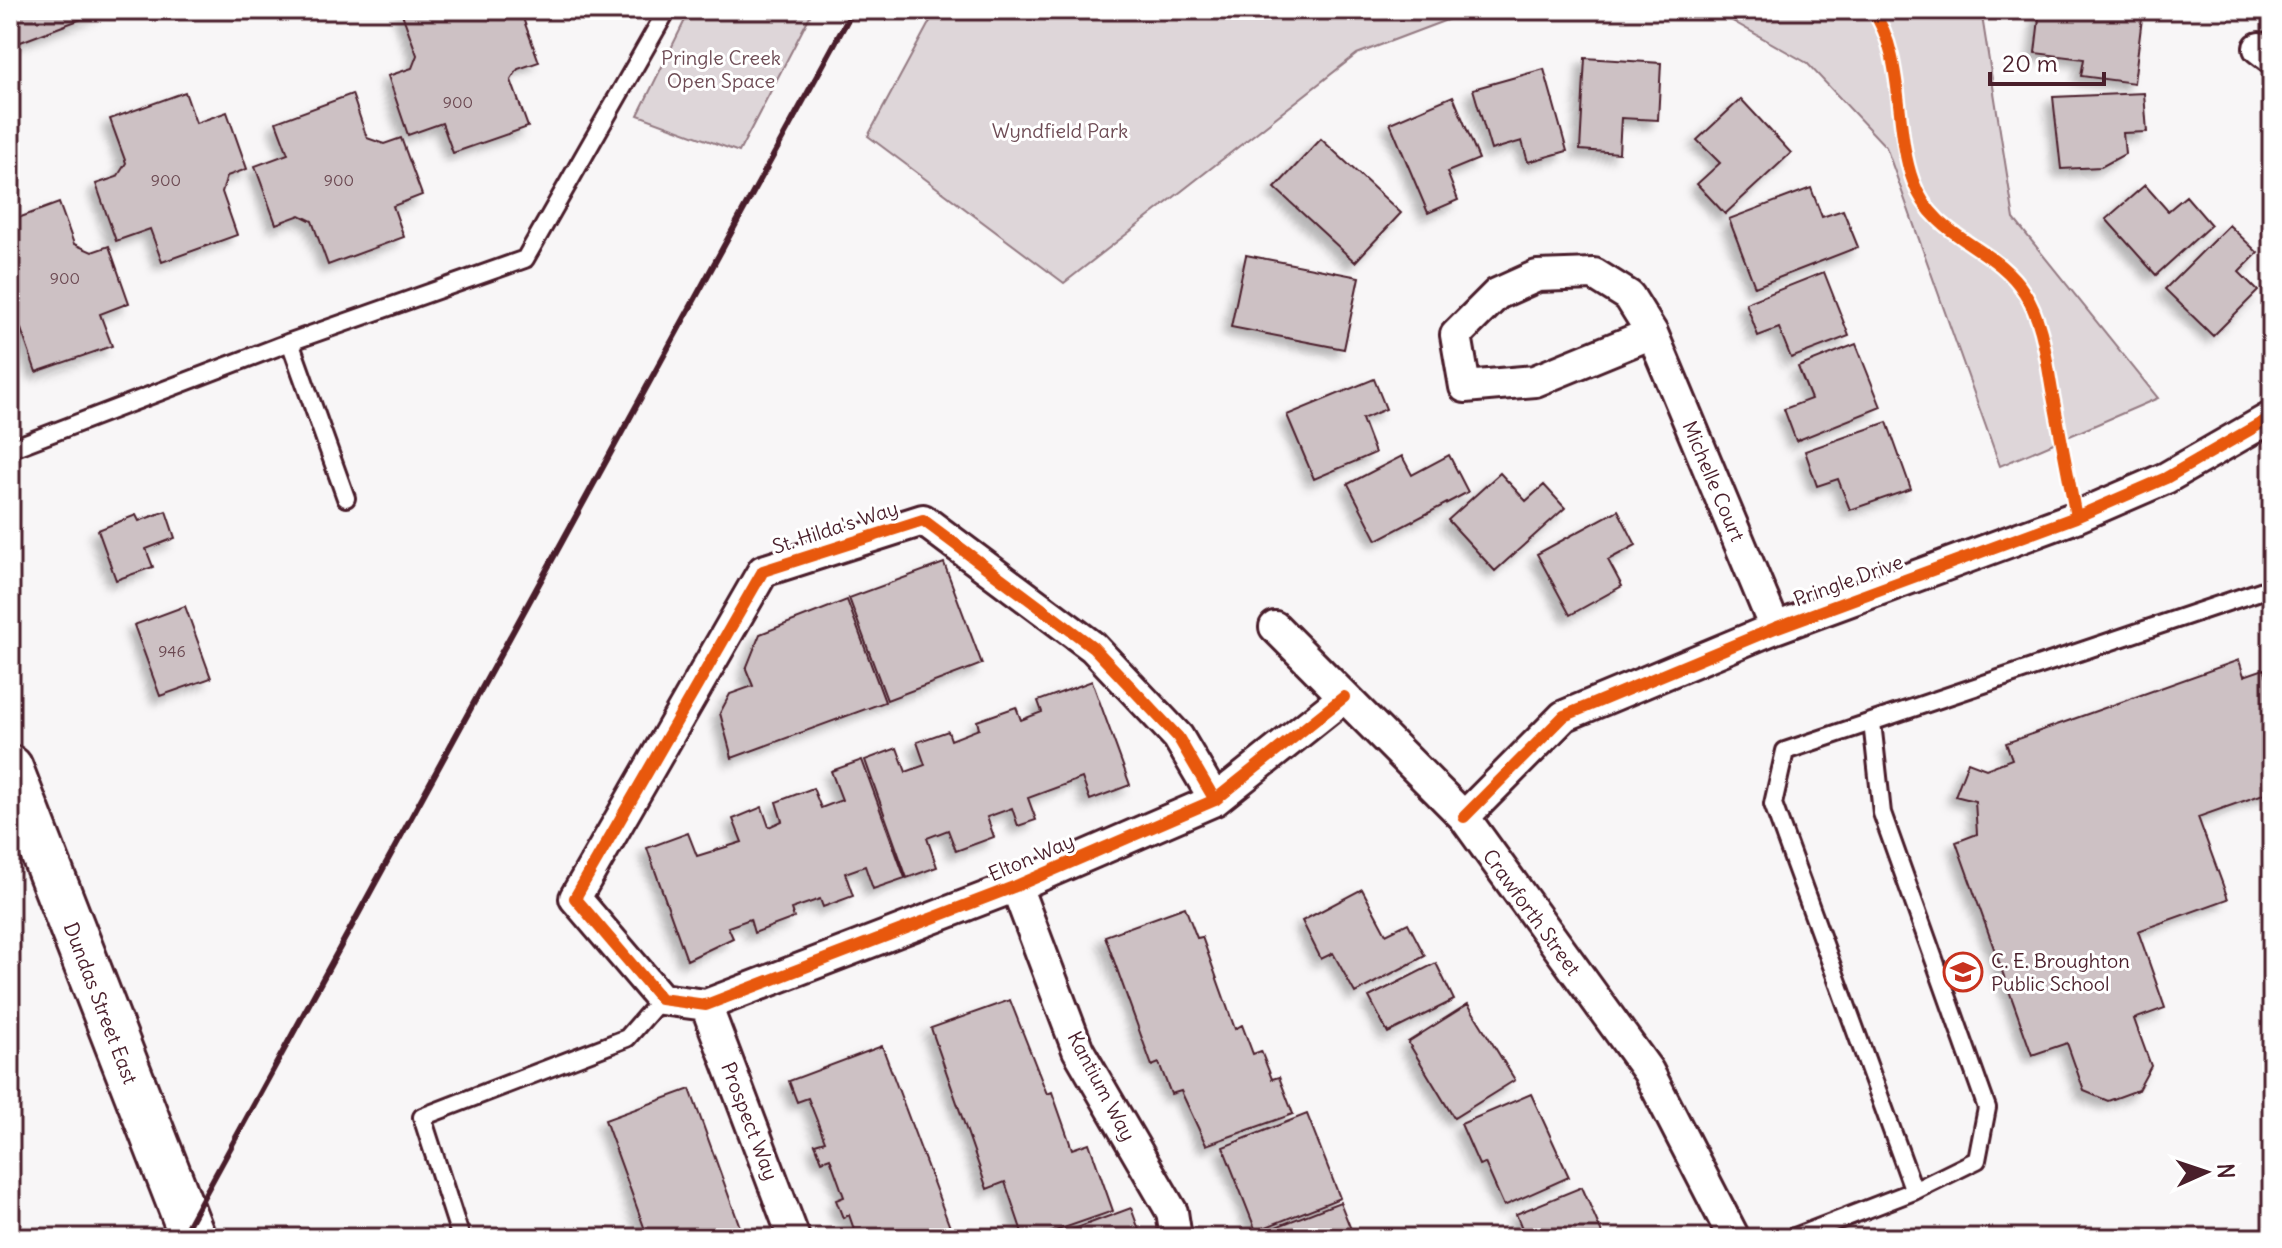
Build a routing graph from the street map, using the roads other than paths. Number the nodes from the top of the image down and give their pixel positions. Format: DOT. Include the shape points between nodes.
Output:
graph roads {
  1 [pos="667,10"];
  2 [pos="1652,333"];
  3 [pos="290,342"];
  4 [pos="2272,417"];
  5 [pos="10,449"];
  6 [pos="346,498"];
  7 [pos="2272,587"];
  8 [pos="1275,627"];
  9 [pos="1775,628"];
  10 [pos="1344,697"];
  11 [pos="1872,722"];
  12 [pos="10,768"];
  13 [pos="1215,800"];
  14 [pos="1464,817"];
  15 [pos="1016,886"];
  16 [pos="661,999"];
  17 [pos="706,1005"];
  18 [pos="1914,1191"];
  19 [pos="193,1238"];
  20 [pos="461,1238"];
  21 [pos="794,1238"];
  22 [pos="1176,1238"];
  23 [pos="1734,1238"];
  24 [pos="1792,1238"];
  1 -- 3 [label="lane" via="525,259"];
  2 -- 2 [label="street, Michelle Court" via="1629,296 1594,274 1537,276 1497,294 1456,335 1465,387 1535,381"];
  2 -- 9 [label="street, Michelle Court"];
  3 -- 5 [label="lane"];
  3 -- 6 [label="lane"];
  4 -- 9 [label="street, Pringle Drive" via="2166,478 2076,517"];
  7 -- 11 [label="lane"];
  8 -- 10 [label="street, Crawforth Street"];
  9 -- 14 [label="street, Pringle Drive" via="1564,716"];
  10 -- 13 [label="street, Elton Way"];
  10 -- 14 [label="street, Crawforth Street"];
  11 -- 18 [label="lane" via="1882,813 1987,1108 1977,1160"];
  11 -- 18 [label="lane" via="1785,751 1773,804"];
  12 -- 19 [label="main road, Dundas Street East"];
  13 -- 15 [label="street, Elton Way"];
  13 -- 16 [label="street, St. Hilda's Way" via="1178,737 1093,647 923,520 763,571 575,898"];
  14 -- 23 [label="street, Crawforth Street" via="1648,1071"];
  15 -- 17 [label="street, Elton Way"];
  15 -- 22 [label="street, Kantium Way" via="1078,1050 1172,1212"];
  16 -- 17 [label="street"];
  16 -- 20 [label="lane" via="627,1038 422,1117"];
  17 -- 21 [label="street, Prospect Way"];
  18 -- 24 [label="lane"];
}
